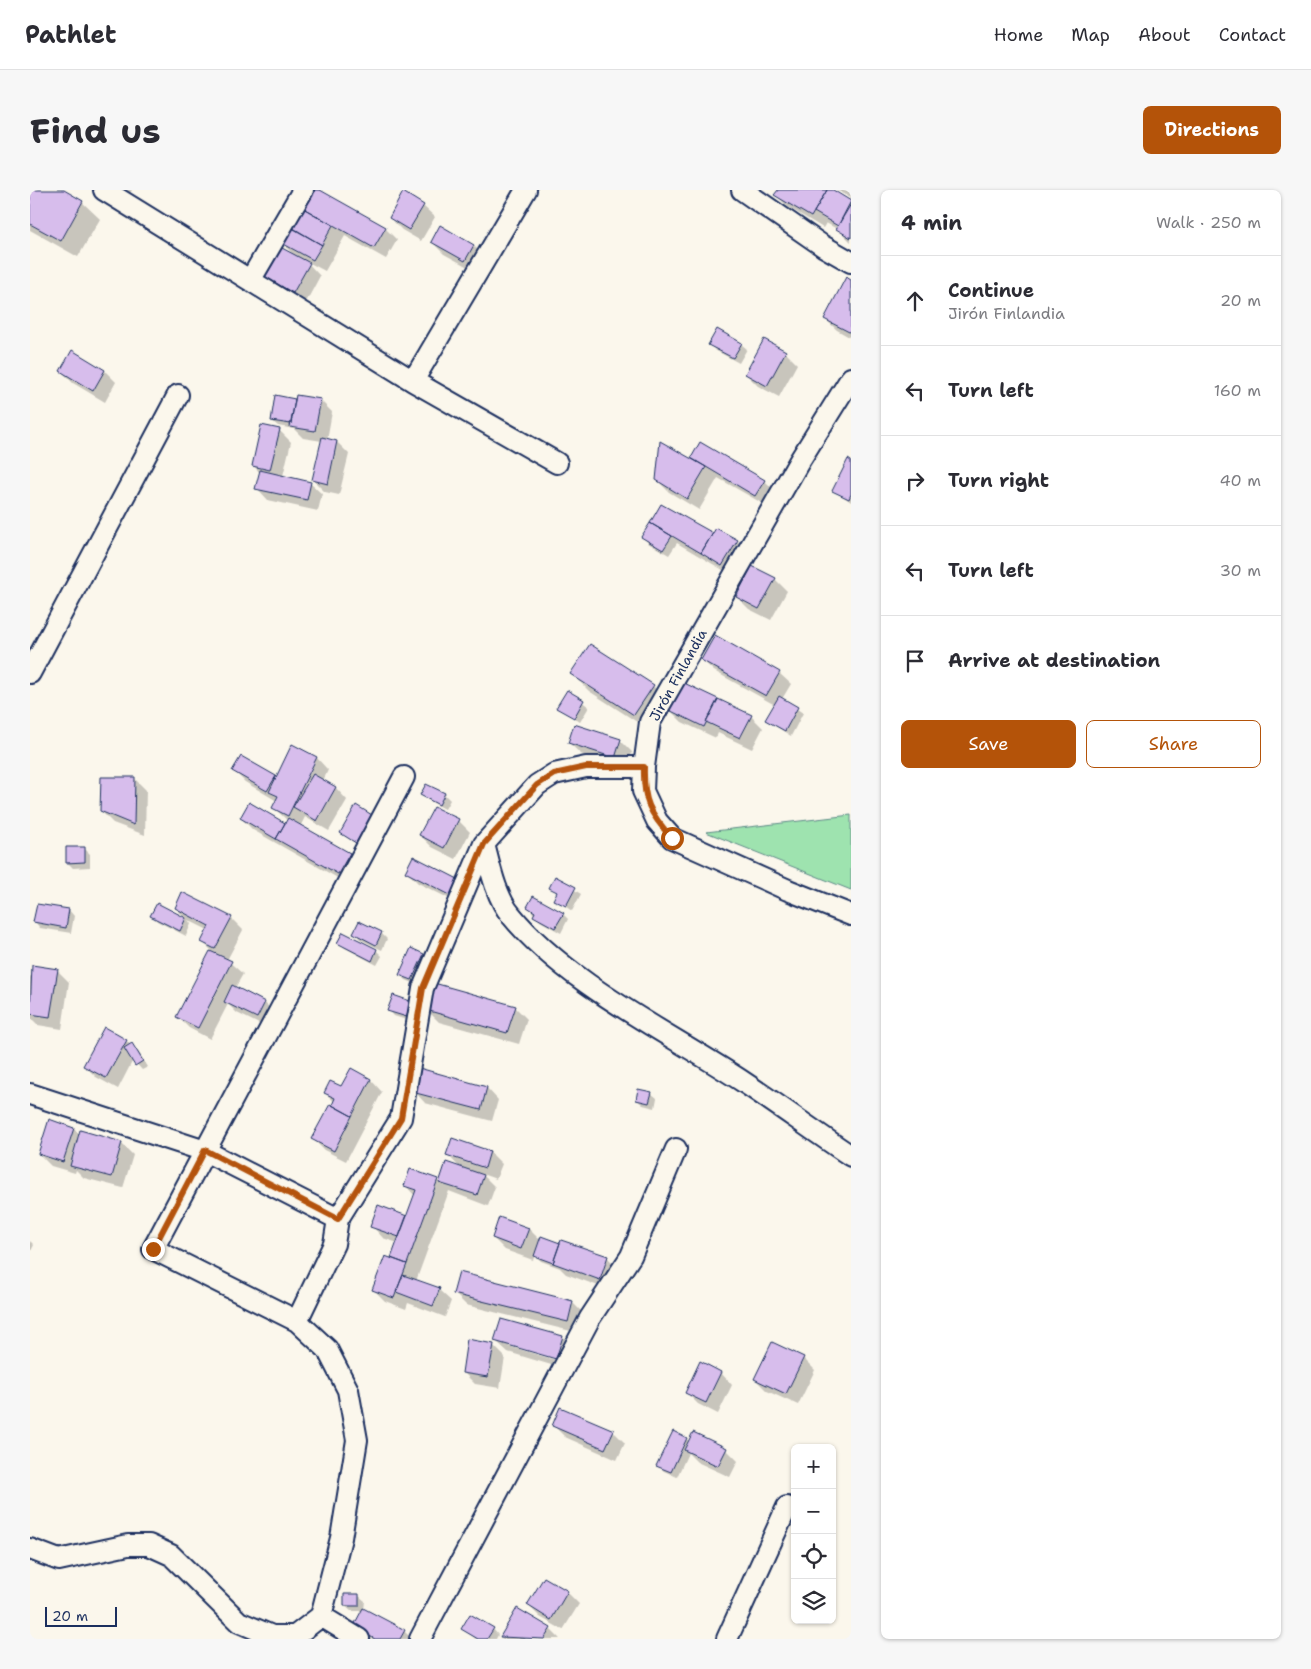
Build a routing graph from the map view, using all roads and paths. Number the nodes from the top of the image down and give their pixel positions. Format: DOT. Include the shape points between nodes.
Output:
graph roads {
  1 [pos="104,190"];
  2 [pos="303,190"];
  3 [pos="526,190"];
  4 [pos="752,193"];
  5 [pos="851,262"];
  6 [pos="251,280"];
  7 [pos="851,378"];
  8 [pos="413,381"];
  9 [pos="178,394"];
  10 [pos="557,463"];
  11 [pos="30,673"];
  12 [pos="644,767"];
  13 [pos="404,777"];
  14 [pos="484,844"];
  15 [pos="851,915"];
  16 [pos="30,1094"];
  17 [pos="676,1148"];
  18 [pos="205,1150"];
  19 [pos="851,1156"];
  20 [pos="338,1219"];
  21 [pos="297,1321"];
  22 [pos="787,1507"];
  23 [pos="30,1549"];
  24 [pos="321,1616"];
  25 [pos="359,1639"];
  26 [pos="420,1639"];
  27 [pos="727,1639"];
  1 -- 6 [label="street"];
  2 -- 6 [label="street"];
  3 -- 8 [label="street"];
  4 -- 5 [label="street" via="823,246"];
  6 -- 8 [label="street"];
  7 -- 12 [label="street, Jirón Finlandia" via="800,460 650,722"];
  8 -- 10 [label="street"];
  9 -- 11 [label="street"];
  12 -- 14 [label="street" via="586,767 554,774 537,785"];
  12 -- 15 [label="street, Jirón Finlandia" via="643,791 657,821 672,838"];
  13 -- 18 [label="street"];
  14 -- 19 [label="street" via="494,879 509,913 541,948 599,991"];
  14 -- 20 [label="street" via="423,988 401,1118"];
  16 -- 18 [label="street"];
  17 -- 26 [label="street" via="631,1256 590,1318"];
  18 -- 20 [label="street"];
  18 -- 21 [label="street" via="153,1249"];
  20 -- 21 [label="street" via="334,1244"];
  21 -- 24 [label="street" via="327,1349 348,1390 357,1440 341,1538"];
  22 -- 27 [label="street"];
  23 -- 24 [label="street" via="59,1560 128,1545 149,1545 171,1555 239,1622 272,1636 295,1636"];
  24 -- 25 [label="street"];
}
